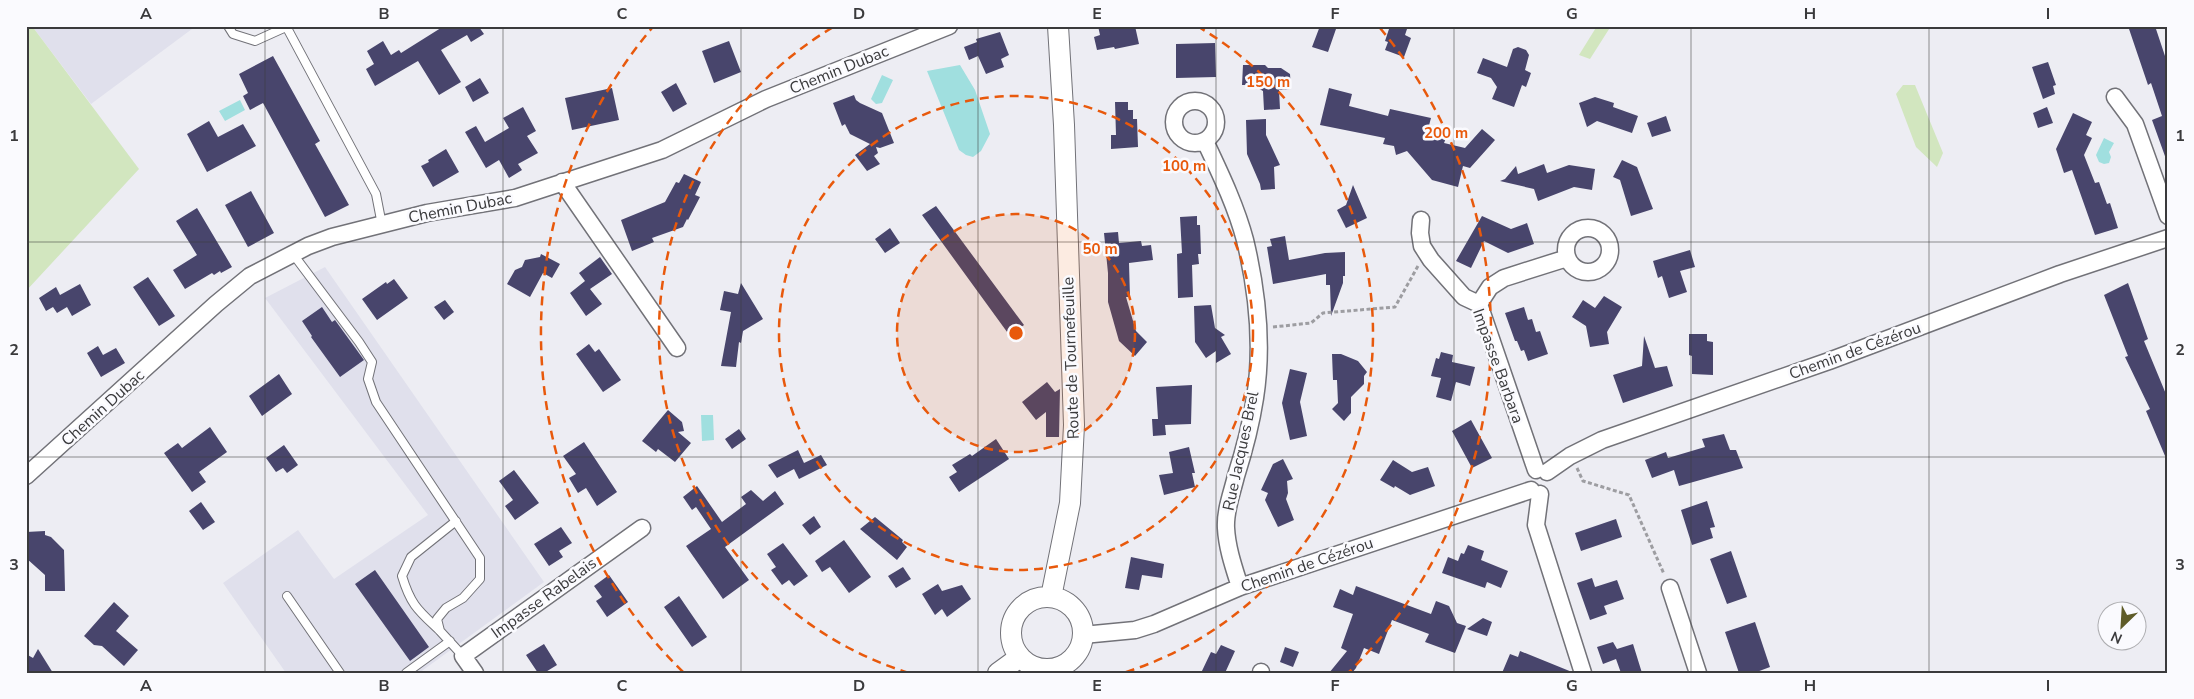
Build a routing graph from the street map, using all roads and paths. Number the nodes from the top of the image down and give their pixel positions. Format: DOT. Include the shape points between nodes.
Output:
graph roads {
  1 [pos="228,26"];
  2 [pos="949,26"];
  3 [pos="1058,26"];
  4 [pos="286,27"];
  5 [pos="2115,97"];
  6 [pos="1205,142"];
  7 [pos="562,182"];
  8 [pos="2168,216"];
  9 [pos="1421,220"];
  10 [pos="382,225"];
  11 [pos="2168,238"];
  12 [pos="293,254"];
  13 [pos="1567,258"];
  14 [pos="1431,260"];
  15 [pos="1479,304"];
  16 [pos="1257,328"];
  17 [pos="677,348"];
  18 [pos="1570,456"];
  19 [pos="1541,471"];
  20 [pos="26,476"];
  21 [pos="1535,492"];
  22 [pos="456,521"];
  23 [pos="642,528"];
  24 [pos="1240,587"];
  25 [pos="1670,588"];
  26 [pos="287,596"];
  27 [pos="1051,597"];
  28 [pos="440,631"];
  29 [pos="1083,635"];
  30 [pos="450,641"];
  31 [pos="463,656"];
  32 [pos="1020,657"];
  33 [pos="1064,669"];
  34 [pos="340,673"];
  35 [pos="406,673"];
  36 [pos="475,673"];
  37 [pos="998,673"];
  38 [pos="1583,673"];
  39 [pos="1698,673"];
  1 -- 4 [label="lane" via="233,34 256,41"];
  2 -- 7 [label="street, Chemin Dubac" via="766,99 662,150"];
  3 -- 27 [label="street, Route de Tournefeuille" via="1074,461 1070,503"];
  4 -- 10 [label="lane" via="376,194"];
  5 -- 8 [label="street" via="2134,124"];
  6 -- 16 [label="street, Rue Jacques Brel" via="1224,181 1244,239"];
  7 -- 10 [label="street, Chemin Dubac" via="515,198 426,213"];
  7 -- 17 [label="street"];
  9 -- 14 [label="street, Impasse Barbara" via="1422,246"];
  10 -- 12 [label="street, Chemin Dubac" via="332,237"];
  11 -- 18 [label="street, Chemin de Cézérou" via="1602,440"];
  12 -- 20 [label="street, Chemin Dubac" via="250,276 216,304"];
  12 -- 22 [label="lane" via="372,362 368,379 376,402"];
  13 -- 15 [label="street" via="1504,278 1490,287"];
  14 -- 15 [label="street, Impasse Barbara" via="1464,297"];
  14 -- 16 [label="path" via="1418,266 1395,307 1323,313 1311,323"];
  15 -- 19 [label="street, Impasse Barbara"];
  16 -- 24 [label="street, Rue Jacques Brel" via="1255,398 1227,509 1229,551"];
  18 -- 19 [label="street, Chemin de Cézérou"];
  18 -- 25 [label="path" via="1583,481 1629,495"];
  19 -- 21 [label="street" via="1550,475 1551,484 1547,491"];
  21 -- 24 [label="street, Chemin de Cézérou"];
  21 -- 38 [label="street" via="1536,525"];
  22 -- 28 [label="lane" via="480,558 480,579 437,619"];
  22 -- 28 [label="lane" via="411,557 402,576 408,597"];
  23 -- 31 [label="street, Impasse Rabelais"];
  24 -- 29 [label="street, Chemin de Cézérou" via="1135,630"];
  25 -- 39 [label="street"];
  26 -- 34 [label="lane"];
  27 -- 29 [label="street" via="1075,610 1082,622"];
  27 -- 32 [label="street" via="1032,600 1016,615 1011,634 1012,644"];
  28 -- 30 [label="lane"];
  29 -- 33 [label="street" via="1078,652"];
  30 -- 31 [label="lane"];
  30 -- 35 [label="lane"];
  31 -- 36 [label="street"];
  32 -- 33 [label="street" via="1032,666"];
  32 -- 37 [label="street"];
}
